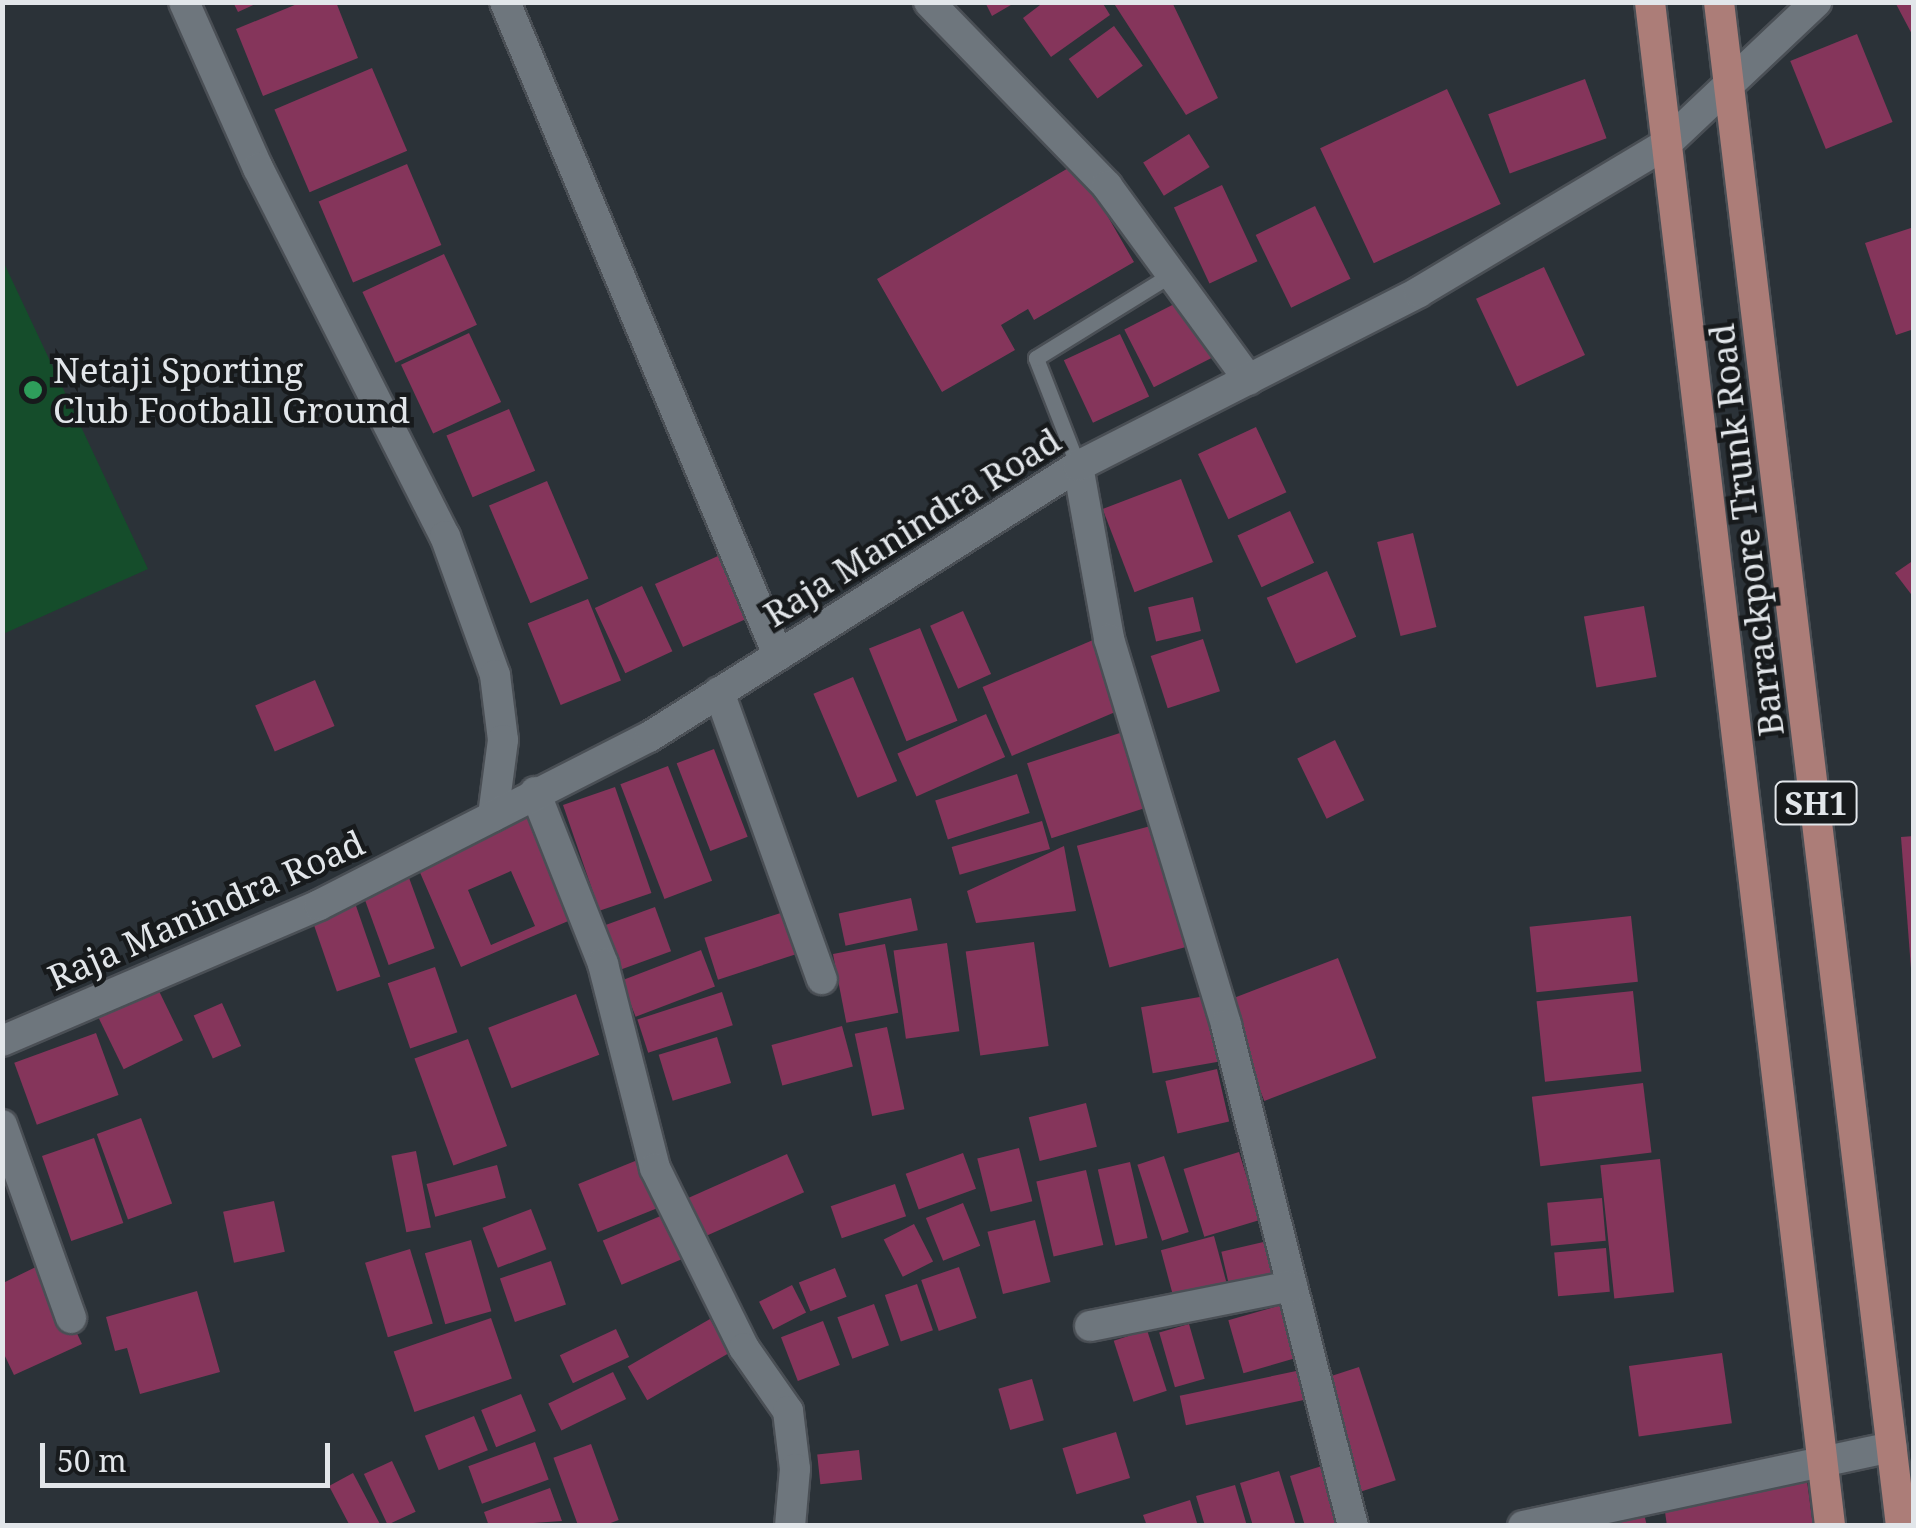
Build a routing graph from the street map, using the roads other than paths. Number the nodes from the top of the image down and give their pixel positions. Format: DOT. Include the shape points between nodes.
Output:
graph roads {
  1 [pos="184,2"];
  2 [pos="505,2"];
  3 [pos="929,2"];
  4 [pos="1650,2"];
  5 [pos="1719,2"];
  6 [pos="1816,2"];
  7 [pos="1732,81"];
  8 [pos="1666,144"];
  9 [pos="1172,274"];
  10 [pos="1249,380"];
  11 [pos="1078,466"];
  12 [pos="778,654"];
  13 [pos="719,692"];
  14 [pos="534,792"];
  15 [pos="493,816"];
  16 [pos="822,979"];
  17 [pos="2,1041"];
  18 [pos="2,1125"];
  19 [pos="1292,1286"];
  20 [pos="71,1318"];
  21 [pos="1090,1326"];
  22 [pos="1892,1447"];
  23 [pos="1824,1457"];
  24 [pos="790,1526"];
  25 [pos="1352,1526"];
  26 [pos="1523,1526"];
  27 [pos="1830,1526"];
  28 [pos="1901,1526"];
  1 -- 15 [label="street" via="258,168 445,536 495,674 504,740"];
  2 -- 12 [label="street"];
  3 -- 9 [label="street" via="1108,186"];
  4 -- 8 [label="main road, Barrackpore Trunk Road / SH1"];
  5 -- 7 [label="main road, Barrackpore Trunk Road / SH1"];
  6 -- 7 [label="street, Raja Manindra Road"];
  7 -- 8 [label="street, Raja Manindra Road"];
  7 -- 22 [label="main road, Barrackpore Trunk Road / SH1"];
  8 -- 10 [label="street, Raja Manindra Road" via="1419,292"];
  8 -- 23 [label="main road, Barrackpore Trunk Road / SH1"];
  9 -- 10 [label="street"];
  9 -- 11 [label="lane" via="1036,358"];
  10 -- 11 [label="street, Raja Manindra Road"];
  11 -- 12 [label="street, Raja Manindra Road"];
  11 -- 19 [label="street" via="1110,638 1226,1025"];
  12 -- 13 [label="street, Raja Manindra Road"];
  13 -- 14 [label="street, Raja Manindra Road" via="648,737"];
  13 -- 16 [label="street"];
  14 -- 15 [label="street, Raja Manindra Road"];
  14 -- 24 [label="street" via="603,964 656,1168 744,1348 788,1411 795,1468"];
  15 -- 17 [label="street, Raja Manindra Road" via="319,905"];
  18 -- 20 [label="street"];
  19 -- 21 [label="street"];
  19 -- 25 [label="street"];
  22 -- 23 [label="street"];
  22 -- 28 [label="main road, Barrackpore Trunk Road / SH1"];
  23 -- 26 [label="street"];
  23 -- 27 [label="main road, Barrackpore Trunk Road / SH1"];
}
